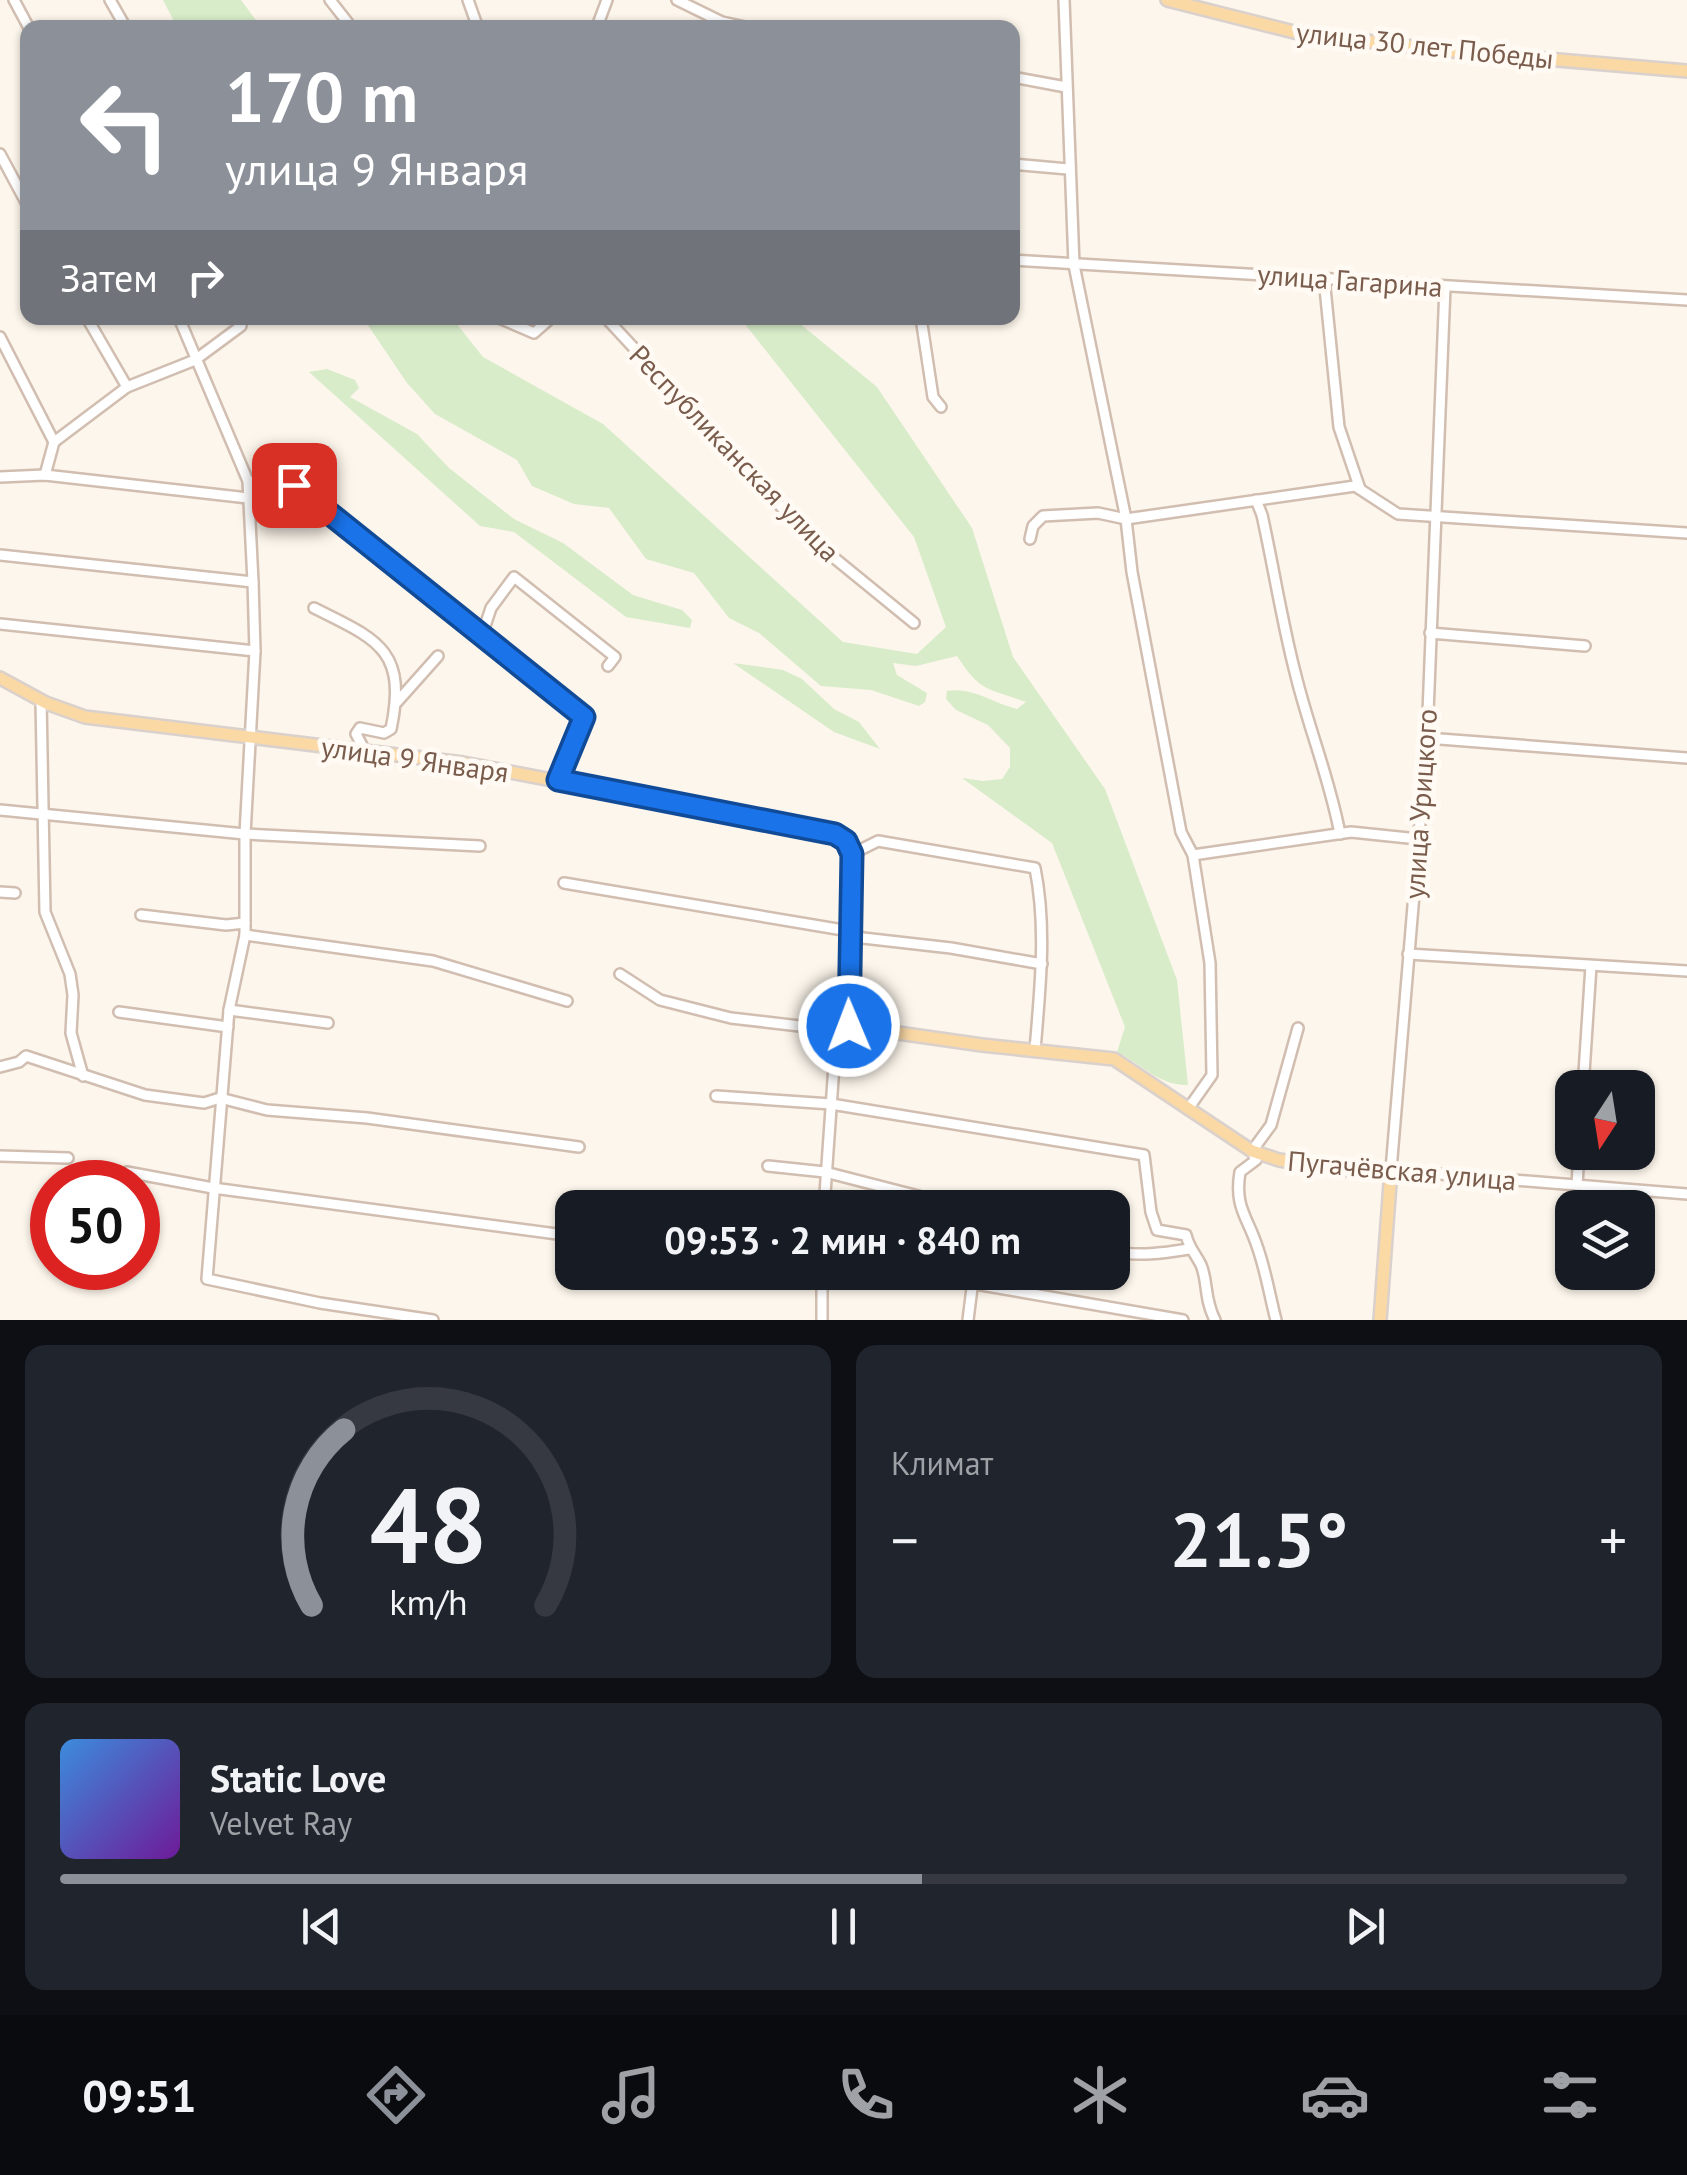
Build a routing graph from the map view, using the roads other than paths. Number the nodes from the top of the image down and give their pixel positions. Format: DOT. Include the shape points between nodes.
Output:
graph roads {
  1 [pos="330,0"];
  2 [pos="678,0"];
  3 [pos="1064,0"];
  4 [pos="1167,0"];
  5 [pos="346,20"];
  6 [pos="718,20"];
  7 [pos="1687,71"];
  8 [pos="1020,78"];
  9 [pos="1066,87"];
  10 [pos="0,154"];
  11 [pos="1020,165"];
  12 [pos="1068,170"];
  13 [pos="20,191"];
  14 [pos="1020,261"];
  15 [pos="1074,265"];
  16 [pos="1324,278"];
  17 [pos="1445,287"];
  18 [pos="1687,300"];
  19 [pos="90,325"];
  20 [pos="182,325"];
  21 [pos="241,325"];
  22 [pos="515,325"];
  23 [pos="544,325"];
  24 [pos="612,325"];
  25 [pos="921,325"];
  26 [pos="0,337"];
  27 [pos="195,360"];
  28 [pos="127,387"];
  29 [pos="940,408"];
  30 [pos="54,442"];
  31 [pos="45,475"];
  32 [pos="0,477"];
  33 [pos="248,481"];
  34 [pos="1360,488"];
  35 [pos="248,498"];
  36 [pos="1256,500"];
  37 [pos="1436,515"];
  38 [pos="1126,519"];
  39 [pos="1687,532"];
  40 [pos="1030,539"];
  41 [pos="0,555"];
  42 [pos="253,582"];
  43 [pos="314,608"];
  44 [pos="914,623"];
  45 [pos="0,624"];
  46 [pos="1430,633"];
  47 [pos="482,635"];
  48 [pos="1585,646"];
  49 [pos="255,650"];
  50 [pos="438,656"];
  51 [pos="608,666"];
  52 [pos="0,678"];
  53 [pos="41,700"];
  54 [pos="397,702"];
  55 [pos="252,737"];
  56 [pos="1427,738"];
  57 [pos="365,751"];
  58 [pos="1687,758"];
  59 [pos="558,780"];
  60 [pos="0,810"];
  61 [pos="44,815"];
  62 [pos="245,834"];
  63 [pos="1340,834"];
  64 [pos="1418,839"];
  65 [pos="480,846"];
  66 [pos="852,854"];
  67 [pos="1193,856"];
  68 [pos="564,883"];
  69 [pos="0,892"];
  70 [pos="15,893"];
  71 [pos="141,915"];
  72 [pos="245,923"];
  73 [pos="849,931"];
  74 [pos="245,935"];
  75 [pos="1408,954"];
  76 [pos="1042,964"];
  77 [pos="1591,966"];
  78 [pos="1687,971"];
  79 [pos="620,974"];
  80 [pos="568,1001"];
  81 [pos="229,1010"];
  82 [pos="119,1012"];
  83 [pos="328,1023"];
  84 [pos="228,1027"];
  85 [pos="846,1028"];
  86 [pos="1298,1028"];
  87 [pos="1035,1050"];
  88 [pos="0,1067"];
  89 [pos="1584,1070"];
  90 [pos="83,1076"];
  91 [pos="716,1096"];
  92 [pos="220,1098"];
  93 [pos="831,1104"];
  94 [pos="1188,1109"];
  95 [pos="579,1148"];
  96 [pos="1252,1151"];
  97 [pos="0,1156"];
  98 [pos="68,1158"];
  99 [pos="768,1166"];
  100 [pos="1391,1170"];
  101 [pos="1578,1170"];
  102 [pos="826,1172"];
  103 [pos="160,1178"];
  104 [pos="1577,1185"];
  105 [pos="213,1188"];
  106 [pos="825,1190"];
  107 [pos="896,1190"];
  108 [pos="1687,1194"];
  109 [pos="555,1234"];
  110 [pos="1189,1249"];
  111 [pos="1130,1254"];
  112 [pos="822,1290"];
  113 [pos="972,1290"];
  114 [pos="1037,1290"];
  115 [pos="432,1320"];
  116 [pos="822,1320"];
  117 [pos="968,1320"];
  118 [pos="1183,1320"];
  119 [pos="1215,1320"];
  120 [pos="1276,1320"];
  121 [pos="1380,1320"];
  1 -- 5 [label="street"];
  2 -- 6 [label="street"];
  3 -- 9 [label="street"];
  4 -- 7 [label="main road, улица 30 лет Победы" via="1294,32"];
  8 -- 9 [label="street"];
  9 -- 12 [label="street"];
  10 -- 13 [label="street"];
  11 -- 12 [label="street"];
  12 -- 15 [label="street"];
  14 -- 15 [label="street, улица Гагарина"];
  15 -- 16 [label="street, улица Гагарина"];
  15 -- 38 [label="street"];
  16 -- 17 [label="street, улица Гагарина"];
  16 -- 34 [label="street" via="1339,428"];
  17 -- 18 [label="street, улица Гагарина"];
  17 -- 37 [label="street, улица Урицкого"];
  19 -- 28 [label="street"];
  20 -- 27 [label="street"];
  21 -- 27 [label="street"];
  22 -- 23 [label="street" via="534,334"];
  24 -- 44 [label="street, Республиканская улица" via="811,539"];
  25 -- 29 [label="street" via="932,398"];
  26 -- 30 [label="street"];
  27 -- 28 [label="street"];
  27 -- 33 [label="street"];
  28 -- 30 [label="street"];
  30 -- 31 [label="street"];
  31 -- 32 [label="street"];
  31 -- 35 [label="street"];
  33 -- 35 [label="street"];
  33 -- 47 [label="street" via="294,485"];
  34 -- 36 [label="street"];
  34 -- 37 [label="street" via="1398,514"];
  35 -- 42 [label="street"];
  36 -- 38 [label="street"];
  36 -- 63 [label="street" via="1294,672"];
  37 -- 39 [label="street"];
  37 -- 46 [label="street, улица Урицкого"];
  38 -- 40 [label="street" via="1098,512 1044,516"];
  38 -- 67 [label="street" via="1178,813"];
  41 -- 42 [label="street"];
  42 -- 49 [label="street"];
  43 -- 54 [label="street" via="385,650"];
  45 -- 49 [label="street"];
  46 -- 48 [label="street"];
  46 -- 56 [label="street, улица Урицкого"];
  47 -- 51 [label="street" via="491,608 514,577 615,657"];
  47 -- 59 [label="street" via="584,717"];
  49 -- 55 [label="street"];
  50 -- 54 [label="street"];
  52 -- 53 [label="main road, улица 9 Января"];
  53 -- 55 [label="main road, улица 9 Января" via="85,716"];
  53 -- 61 [label="street"];
  54 -- 57 [label="street" via="392,728 360,728 356,734"];
  55 -- 57 [label="main road, улица 9 Января"];
  55 -- 62 [label="street"];
  56 -- 58 [label="street"];
  56 -- 64 [label="street, улица Урицкого"];
  57 -- 59 [label="main road, улица 9 Января"];
  59 -- 66 [label="main road, улица 9 Января" via="835,834"];
  60 -- 61 [label="street"];
  61 -- 62 [label="street"];
  61 -- 90 [label="street" via="45,912 70,974 71,1033"];
  62 -- 65 [label="street"];
  62 -- 72 [label="street"];
  63 -- 64 [label="street"];
  63 -- 67 [label="street"];
  64 -- 75 [label="street, улица Урицкого"];
  66 -- 73 [label="main road"];
  66 -- 76 [label="street" via="878,841 1036,868"];
  67 -- 94 [label="street" via="1210,963 1212,1076"];
  68 -- 73 [label="street"];
  69 -- 70 [label="street"];
  71 -- 72 [label="street"];
  72 -- 74 [label="street"];
  73 -- 76 [label="street"];
  73 -- 85 [label="main road"];
  74 -- 80 [label="street" via="433,961"];
  74 -- 81 [label="street"];
  75 -- 77 [label="street"];
  75 -- 100 [label="street, улица Урицкого"];
  76 -- 87 [label="street"];
  77 -- 78 [label="street"];
  77 -- 89 [label="street"];
  79 -- 85 [label="street, Пугачёвская улица" via="660,1000 731,1018"];
  81 -- 83 [label="street"];
  81 -- 84 [label="street"];
  82 -- 84 [label="street"];
  84 -- 92 [label="street"];
  85 -- 87 [label="main road, Пугачёвская улица"];
  85 -- 93 [label="street" via="835,1051"];
  86 -- 96 [label="street" via="1271,1125"];
  87 -- 94 [label="main road, Пугачёвская улица" via="1114,1059"];
  88 -- 90 [label="street" via="26,1056"];
  90 -- 92 [label="street" via="145,1095 204,1104"];
  91 -- 93 [label="street"];
  92 -- 95 [label="street" via="267,1110"];
  92 -- 105 [label="street"];
  93 -- 102 [label="street"];
  93 -- 110 [label="street" via="1144,1155 1157,1230 1186,1235"];
  94 -- 96 [label="main road, Пугачёвская улица"];
  96 -- 100 [label="main road, Пугачёвская улица" via="1331,1168"];
  96 -- 120 [label="street" via="1256,1160 1240,1172 1238,1205 1258,1246"];
  97 -- 98 [label="street"];
  99 -- 102 [label="street"];
  100 -- 104 [label="street, Пугачёвская улица"];
  100 -- 121 [label="main road, улица Урицкого"];
  101 -- 104 [label="street"];
  102 -- 106 [label="street"];
  102 -- 107 [label="street"];
  103 -- 105 [label="street"];
  104 -- 108 [label="street, Пугачёвская улица"];
  105 -- 109 [label="street"];
  105 -- 115 [label="street" via="207,1279"];
  110 -- 111 [label="street"];
  110 -- 119 [label="street" via="1202,1266"];
  112 -- 116 [label="street"];
  113 -- 117 [label="street"];
  114 -- 118 [label="street"];
}
